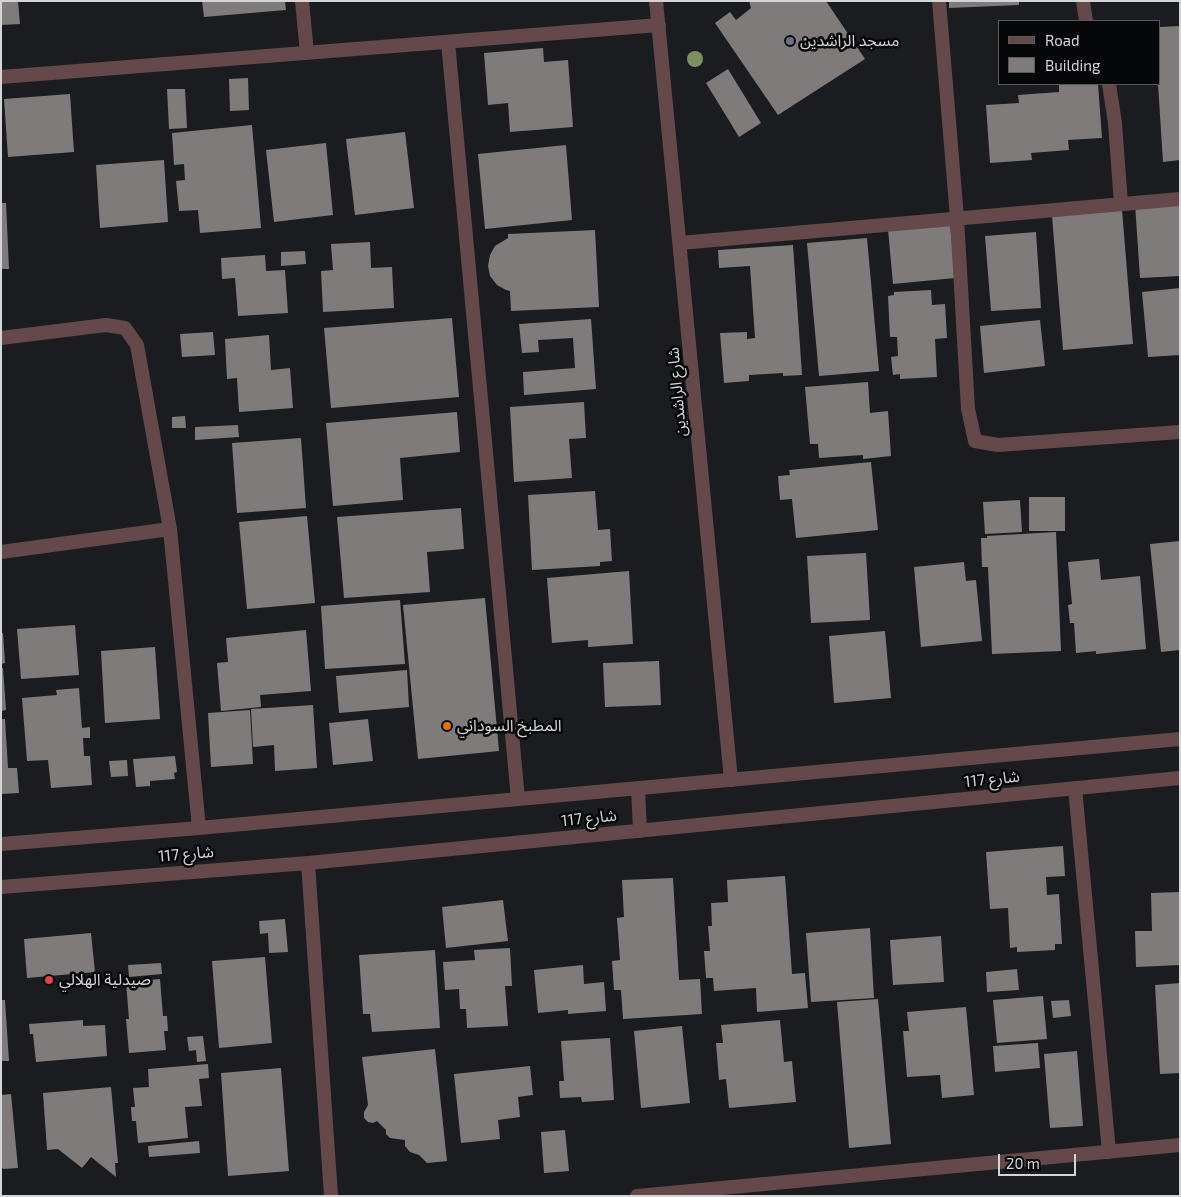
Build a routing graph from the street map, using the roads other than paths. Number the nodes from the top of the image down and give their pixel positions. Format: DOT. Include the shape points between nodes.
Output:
graph roads {
  1 [pos="302,1"];
  2 [pos="656,1"];
  3 [pos="939,1"];
  4 [pos="1083,1"];
  5 [pos="1086,20"];
  6 [pos="659,25"];
  7 [pos="448,42"];
  8 [pos="307,53"];
  9 [pos="1,77"];
  10 [pos="1109,85"];
  11 [pos="1180,199"];
  12 [pos="1121,204"];
  13 [pos="957,218"];
  14 [pos="680,243"];
  15 [pos="1,338"];
  16 [pos="1180,432"];
  17 [pos="170,529"];
  18 [pos="1,552"];
  19 [pos="1180,739"];
  20 [pos="1180,778"];
  21 [pos="731,780"];
  22 [pos="638,788"];
  23 [pos="1076,788"];
  24 [pos="518,799"];
  25 [pos="199,828"];
  26 [pos="640,831"];
  27 [pos="1,844"];
  28 [pos="308,863"];
  29 [pos="1,887"];
  30 [pos="1180,1145"];
  31 [pos="1109,1152"];
  32 [pos="730,1192"];
  33 [pos="331,1196"];
  34 [pos="638,1196"];
  1 -- 8 [label="street"];
  2 -- 6 [label="street, شارع الراشدين"];
  3 -- 13 [label="street"];
  4 -- 5 [label="street"];
  6 -- 7 [label="street"];
  6 -- 14 [label="street, شارع الراشدين"];
  7 -- 8 [label="street"];
  7 -- 24 [label="street"];
  8 -- 9 [label="street"];
  10 -- 12 [label="street"];
  11 -- 12 [label="street"];
  12 -- 13 [label="street"];
  13 -- 14 [label="street"];
  13 -- 16 [label="street" via="968,409 975,441 998,445"];
  14 -- 21 [label="street, شارع الراشدين"];
  15 -- 17 [label="street" via="106,325 125,328 137,345"];
  17 -- 18 [label="street"];
  17 -- 25 [label="street"];
  19 -- 21 [label="street, شارع 117"];
  20 -- 23 [label="street, شارع 117"];
  21 -- 22 [label="street, شارع 117"];
  22 -- 24 [label="street, شارع 117"];
  22 -- 26 [label="street"];
  23 -- 26 [label="street, شارع 117"];
  23 -- 31 [label="street"];
  24 -- 25 [label="street, شارع 117"];
  25 -- 27 [label="street, شارع 117"];
  26 -- 28 [label="street, شارع 117"];
  28 -- 29 [label="street, شارع 117"];
  28 -- 33 [label="street"];
  30 -- 31 [label="street"];
  31 -- 32 [label="street"];
  32 -- 34 [label="street"];
}
